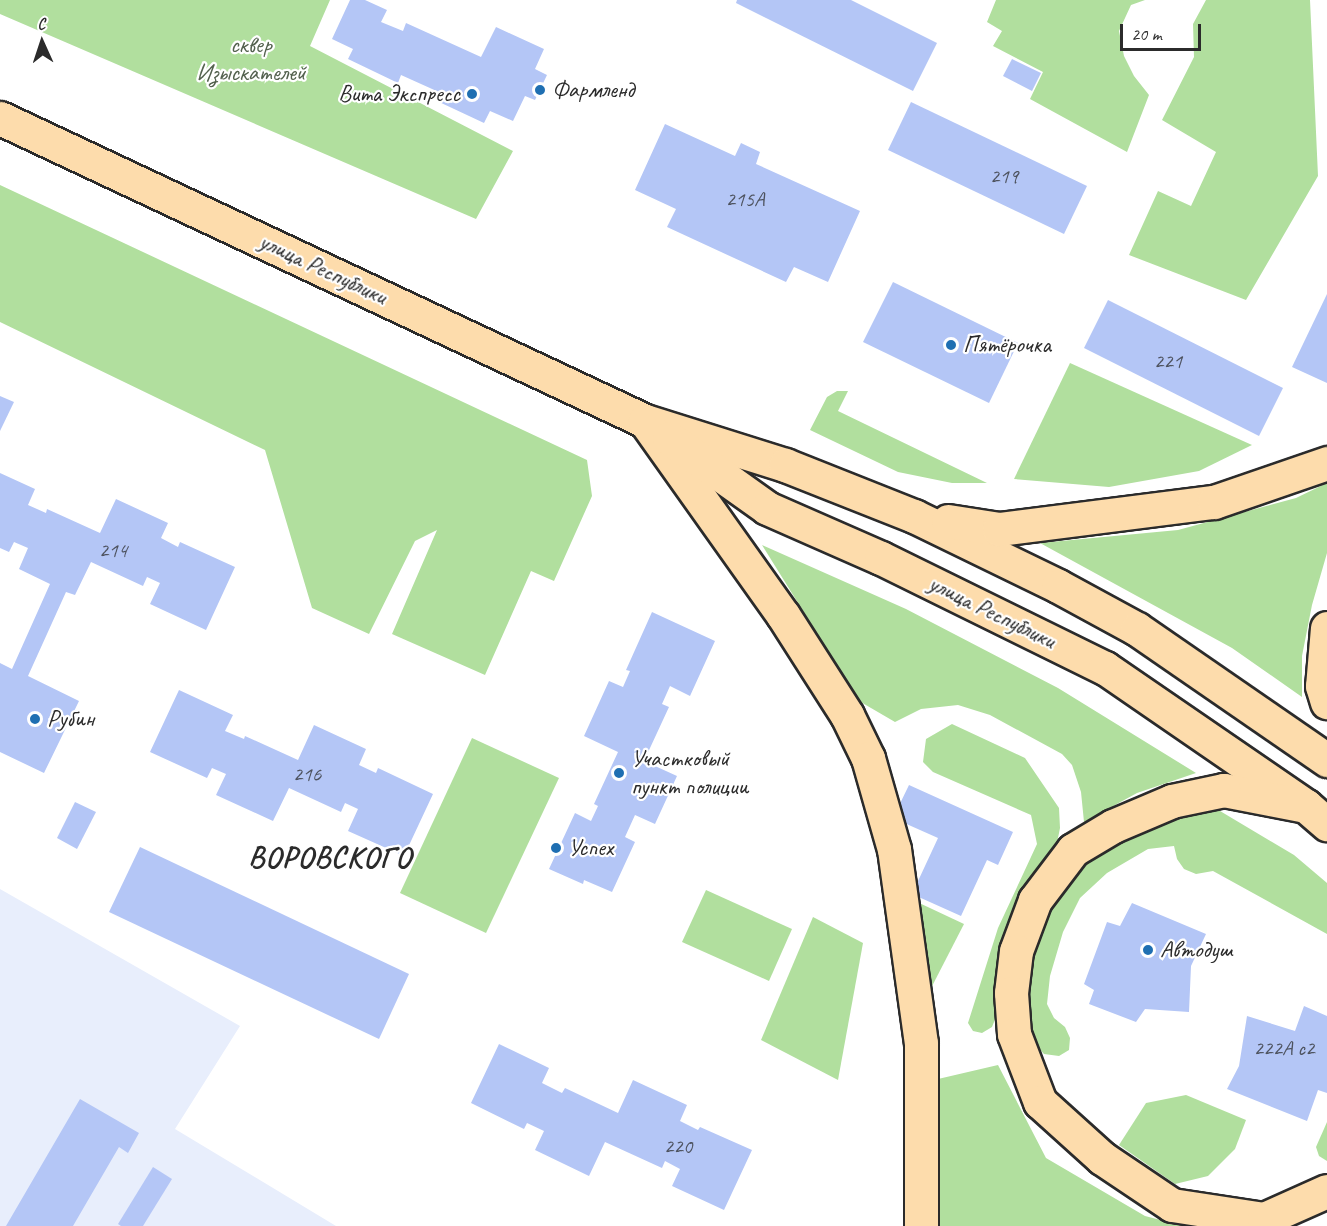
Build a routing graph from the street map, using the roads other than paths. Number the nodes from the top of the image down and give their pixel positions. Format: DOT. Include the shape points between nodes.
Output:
graph roads {
  1 [pos="0,118"];
  2 [pos="645,421"];
  3 [pos="1327,463"];
  4 [pos="914,516"];
  5 [pos="1327,628"];
  6 [pos="1327,702"];
  7 [pos="1327,760"];
  8 [pos="1316,815"];
  9 [pos="1327,1191"];
  10 [pos="921,1226"];
  1 -- 2 [label="main road, улица Республики"];
  2 -- 4 [label="main road, улица Республики" via="785,465"];
  2 -- 8 [label="main road, улица Республики" via="767,508 881,558 1105,668"];
  2 -- 10 [label="main road" via="783,615 847,715 868,758 894,849 921,1043"];
  3 -- 4 [label="main road" via="1214,502 1093,519 999,529"];
  4 -- 7 [label="main road, улица Республики" via="1058,585 1137,629"];
  5 -- 6 [label="main road" via="1322,686"];
  8 -- 9 [label="main road" via="1224,790 1172,801 1113,826 1073,850 1035,900 1016,951 1011,993 1014,1034 1040,1102 1102,1158 1172,1205 1264,1219"];
}
